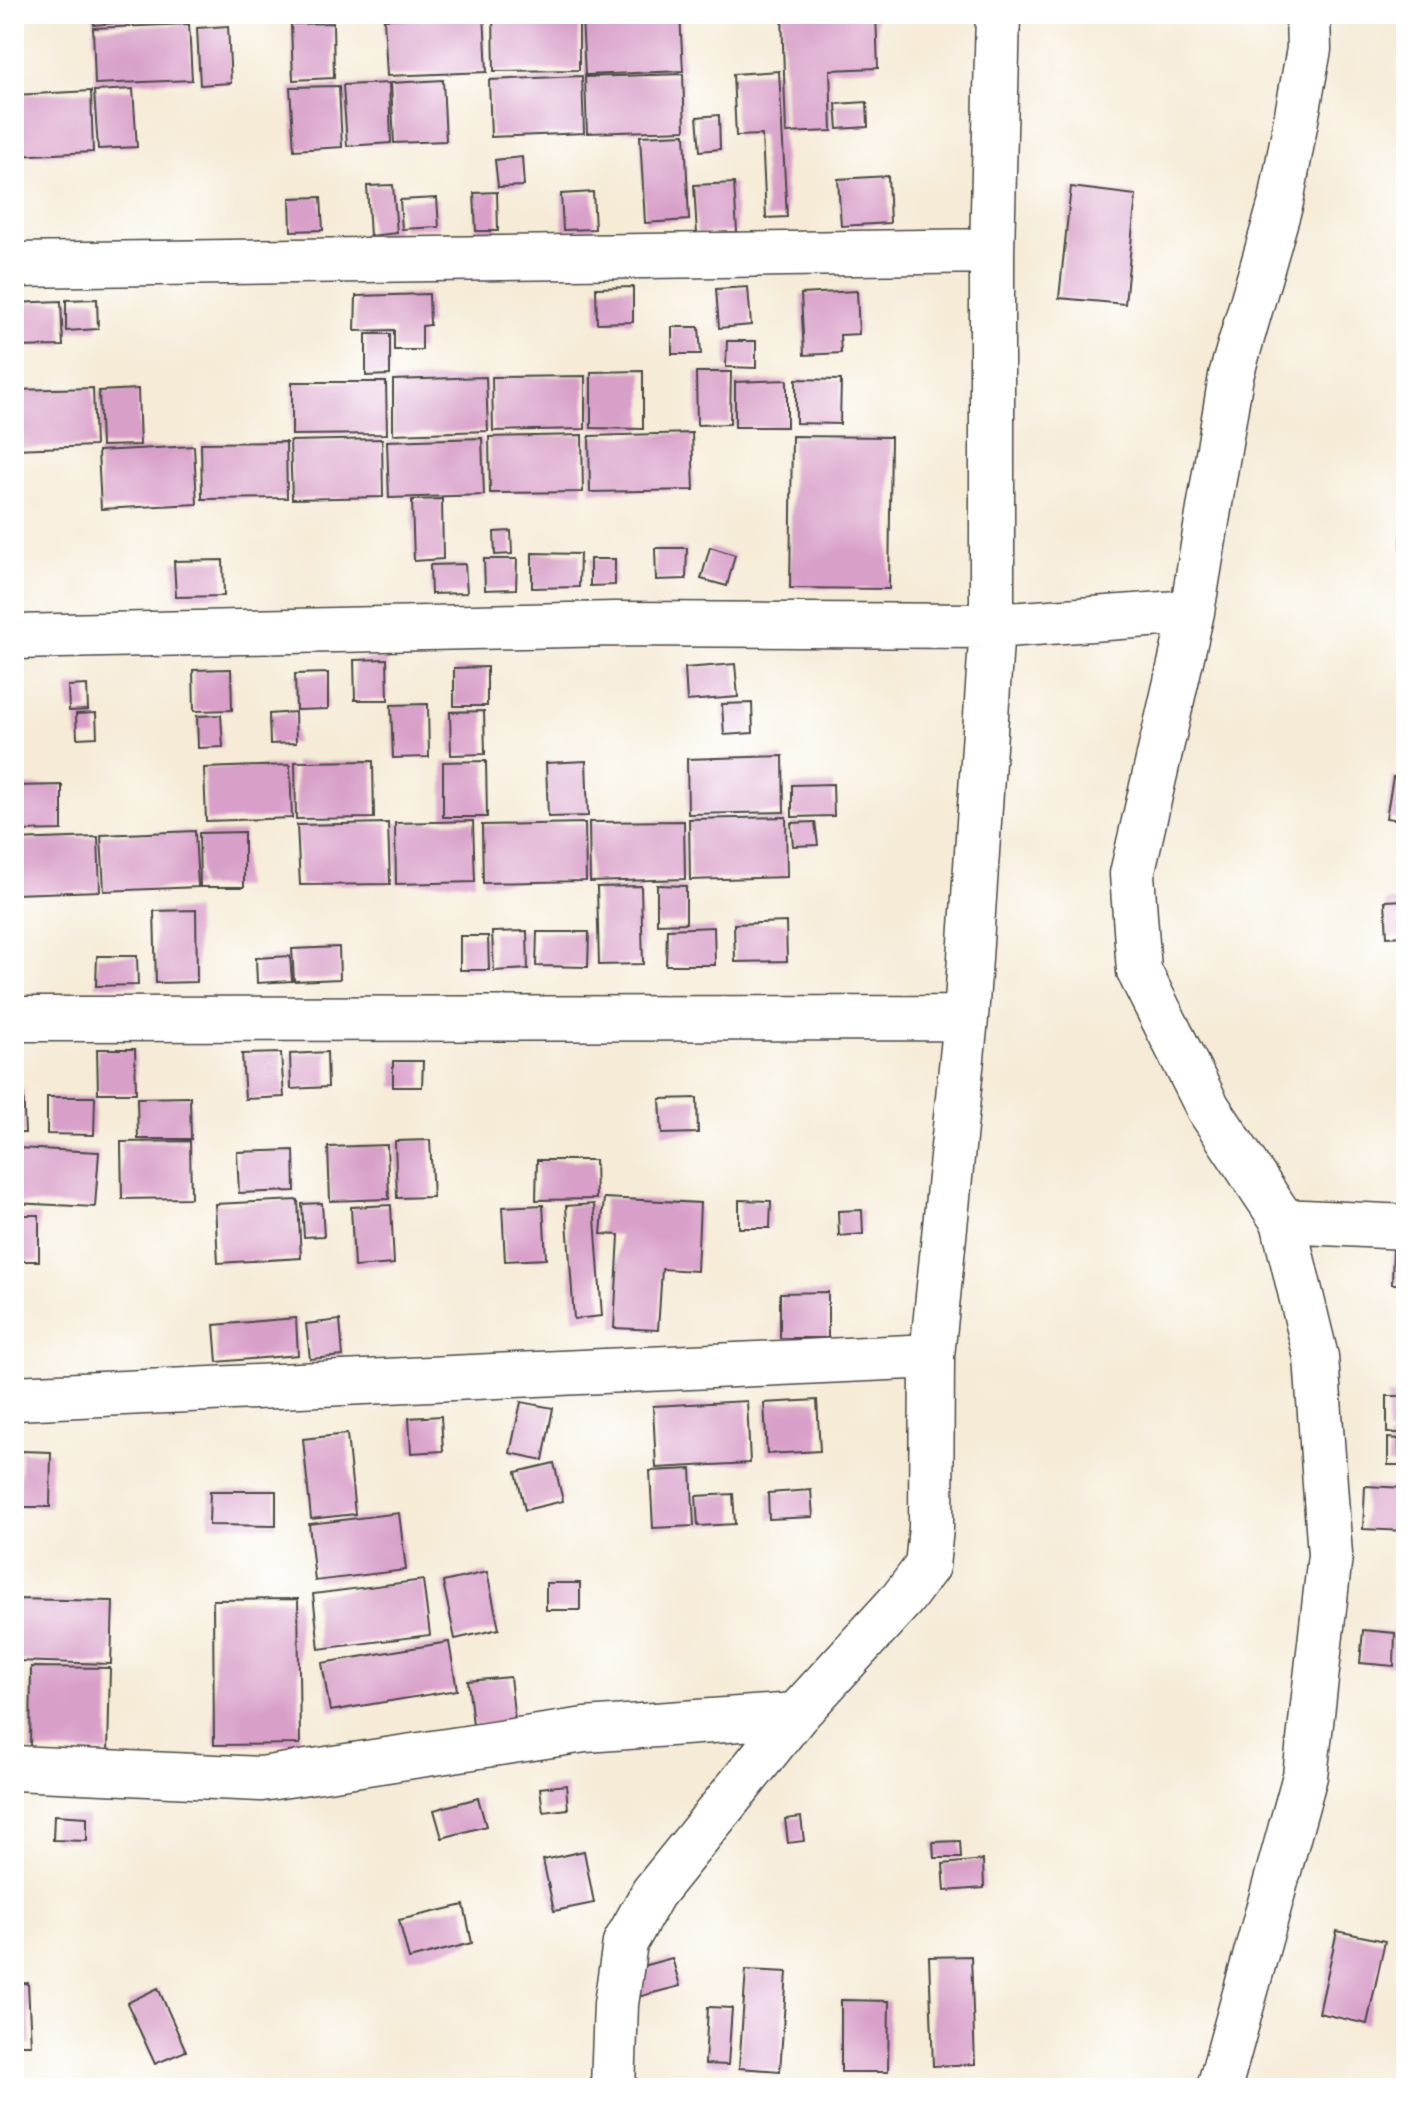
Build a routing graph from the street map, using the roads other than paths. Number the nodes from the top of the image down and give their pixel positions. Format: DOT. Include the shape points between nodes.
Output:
graph roads {
  1 [pos="998,14"];
  2 [pos="1308,14"];
  3 [pos="992,251"];
  4 [pos="14,265"];
  5 [pos="1192,612"];
  6 [pos="992,626"];
  7 [pos="14,637"];
  8 [pos="966,1018"];
  9 [pos="14,1019"];
  10 [pos="1283,1221"];
  11 [pos="1406,1227"];
  12 [pos="932,1356"];
  13 [pos="14,1398"];
  14 [pos="796,1715"];
  15 [pos="14,1768"];
  16 [pos="613,2088"];
  17 [pos="1219,2088"];
  1 -- 3 [label="street"];
  2 -- 5 [label="street" via="1309,49 1281,202 1231,376"];
  3 -- 4 [label="street"];
  3 -- 6 [label="street"];
  5 -- 6 [label="street"];
  5 -- 10 [label="street" via="1132,874 1139,971 1208,1108"];
  6 -- 7 [label="street" via="615,624"];
  6 -- 8 [label="street"];
  8 -- 9 [label="street"];
  8 -- 12 [label="street"];
  10 -- 11 [label="street"];
  10 -- 17 [label="street" via="1316,1357 1330,1555 1305,1776"];
  12 -- 13 [label="street"];
  12 -- 14 [label="street" via="927,1566"];
  14 -- 15 [label="street" via="585,1730 261,1779"];
  14 -- 16 [label="street" via="653,1893 625,1943"];
}
